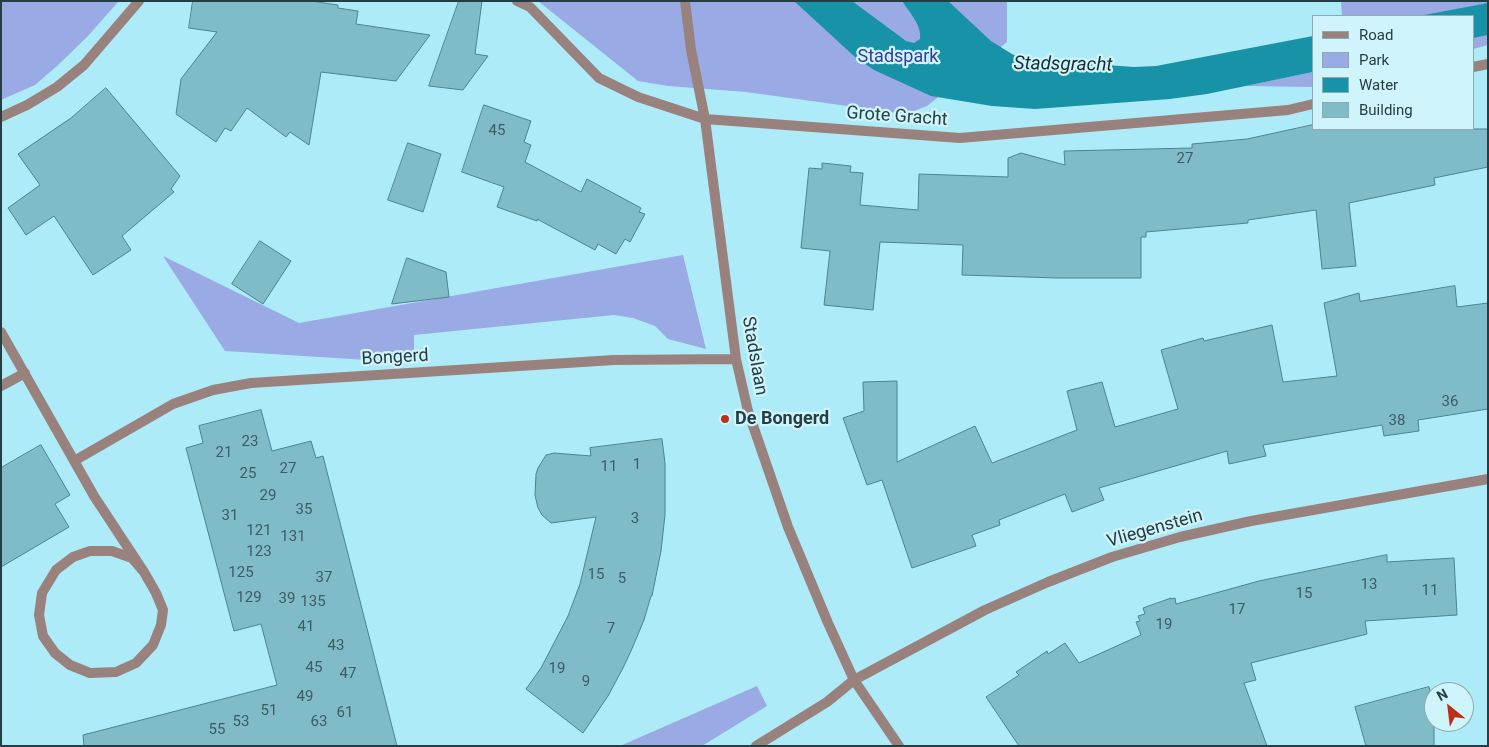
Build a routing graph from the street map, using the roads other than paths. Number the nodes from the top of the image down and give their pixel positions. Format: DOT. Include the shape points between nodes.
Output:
graph roads {
  1 [pos="139,1"];
  2 [pos="517,1"];
  3 [pos="685,1"];
  4 [pos="1488,64"];
  5 [pos="1474,67"];
  6 [pos="1312,104"];
  7 [pos="1,117"];
  8 [pos="705,119"];
  9 [pos="1,332"];
  10 [pos="736,359"];
  11 [pos="25,372"];
  12 [pos="1,386"];
  13 [pos="74,461"];
  14 [pos="1488,480"];
  15 [pos="144,572"];
  16 [pos="854,680"];
  17 [pos="756,746"];
  18 [pos="899,746"];
  1 -- 7 [label="street" via="84,65 58,87"];
  2 -- 8 [label="street, Grote Gracht" via="530,7 599,78 638,97"];
  3 -- 8 [label="street, Stadslaan"];
  4 -- 5 [label="street"];
  6 -- 8 [label="street, Grote Gracht" via="1288,110 960,138"];
  8 -- 10 [label="street, Stadslaan"];
  9 -- 11 [label="street"];
  10 -- 13 [label="street, Bongerd" via="614,360 251,383 212,390 172,404"];
  10 -- 16 [label="street, Stadslaan" via="748,412 785,519"];
  11 -- 12 [label="street"];
  11 -- 13 [label="street"];
  13 -- 15 [label="street"];
  14 -- 16 [label="street, Vliegenstein" via="1251,521 1112,557 985,610"];
  15 -- 15 [label="street" via="132,558 112,551 90,551 73,557 56,570 42,593 39,615 43,636 55,654 70,666 90,673 116,672 136,663 153,645 163,610"];
  16 -- 17 [label="street, Vliegenstein" via="827,702"];
  16 -- 18 [label="street, Stadslaan"];
}
